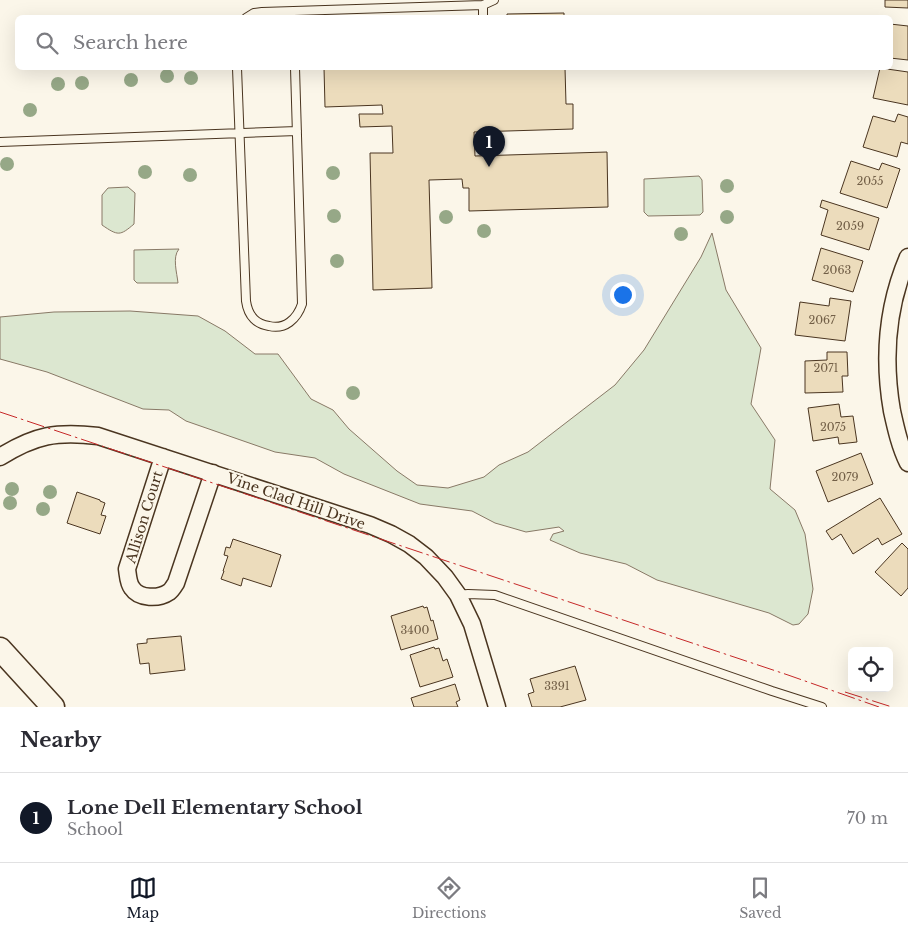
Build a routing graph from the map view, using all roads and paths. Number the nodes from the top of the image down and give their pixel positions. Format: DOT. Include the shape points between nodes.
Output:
graph roads {
  1 [pos="494,0"];
  2 [pos="483,5"];
  3 [pos="251,15"];
  4 [pos="293,15"];
  5 [pos="483,15"];
  6 [pos="237,70"];
  7 [pos="295,70"];
  8 [pos="297,130"];
  9 [pos="240,133"];
  10 [pos="0,142"];
  11 [pos="908,257"];
  12 [pos="0,457"];
  13 [pos="163,457"];
  14 [pos="908,463"];
  15 [pos="214,473"];
  16 [pos="458,595"];
  17 [pos="0,649"];
  18 [pos="53,707"];
  19 [pos="497,707"];
  20 [pos="822,707"];
  1 -- 2 [label="lane"];
  2 -- 4 [label="lane"];
  2 -- 5 [label="lane"];
  3 -- 4 [label="lane"];
  6 -- 9 [label="lane"];
  7 -- 8 [label="lane"];
  8 -- 9 [label="lane"];
  8 -- 9 [label="lane" via="302,304 294,320 285,326 273,327 255,320 246,301"];
  9 -- 10 [label="lane"];
  11 -- 14 [label="street" via="891,312 887,358 894,423"];
  12 -- 13 [label="street, Vine Clad Hill Drive" via="34,439 76,433 98,436"];
  13 -- 15 [label="street, Vine Clad Hill Drive"];
  13 -- 15 [label="street, Allison Court" via="127,569 132,588 141,595 161,596 170,592 176,583"];
  15 -- 16 [label="street, Vine Clad Hill Drive" via="392,534 426,557"];
  16 -- 19 [label="street, Vine Clad Hill Drive" via="472,624"];
  16 -- 20 [label="lane" via="495,595"];
  17 -- 18 [label="street"];
}
